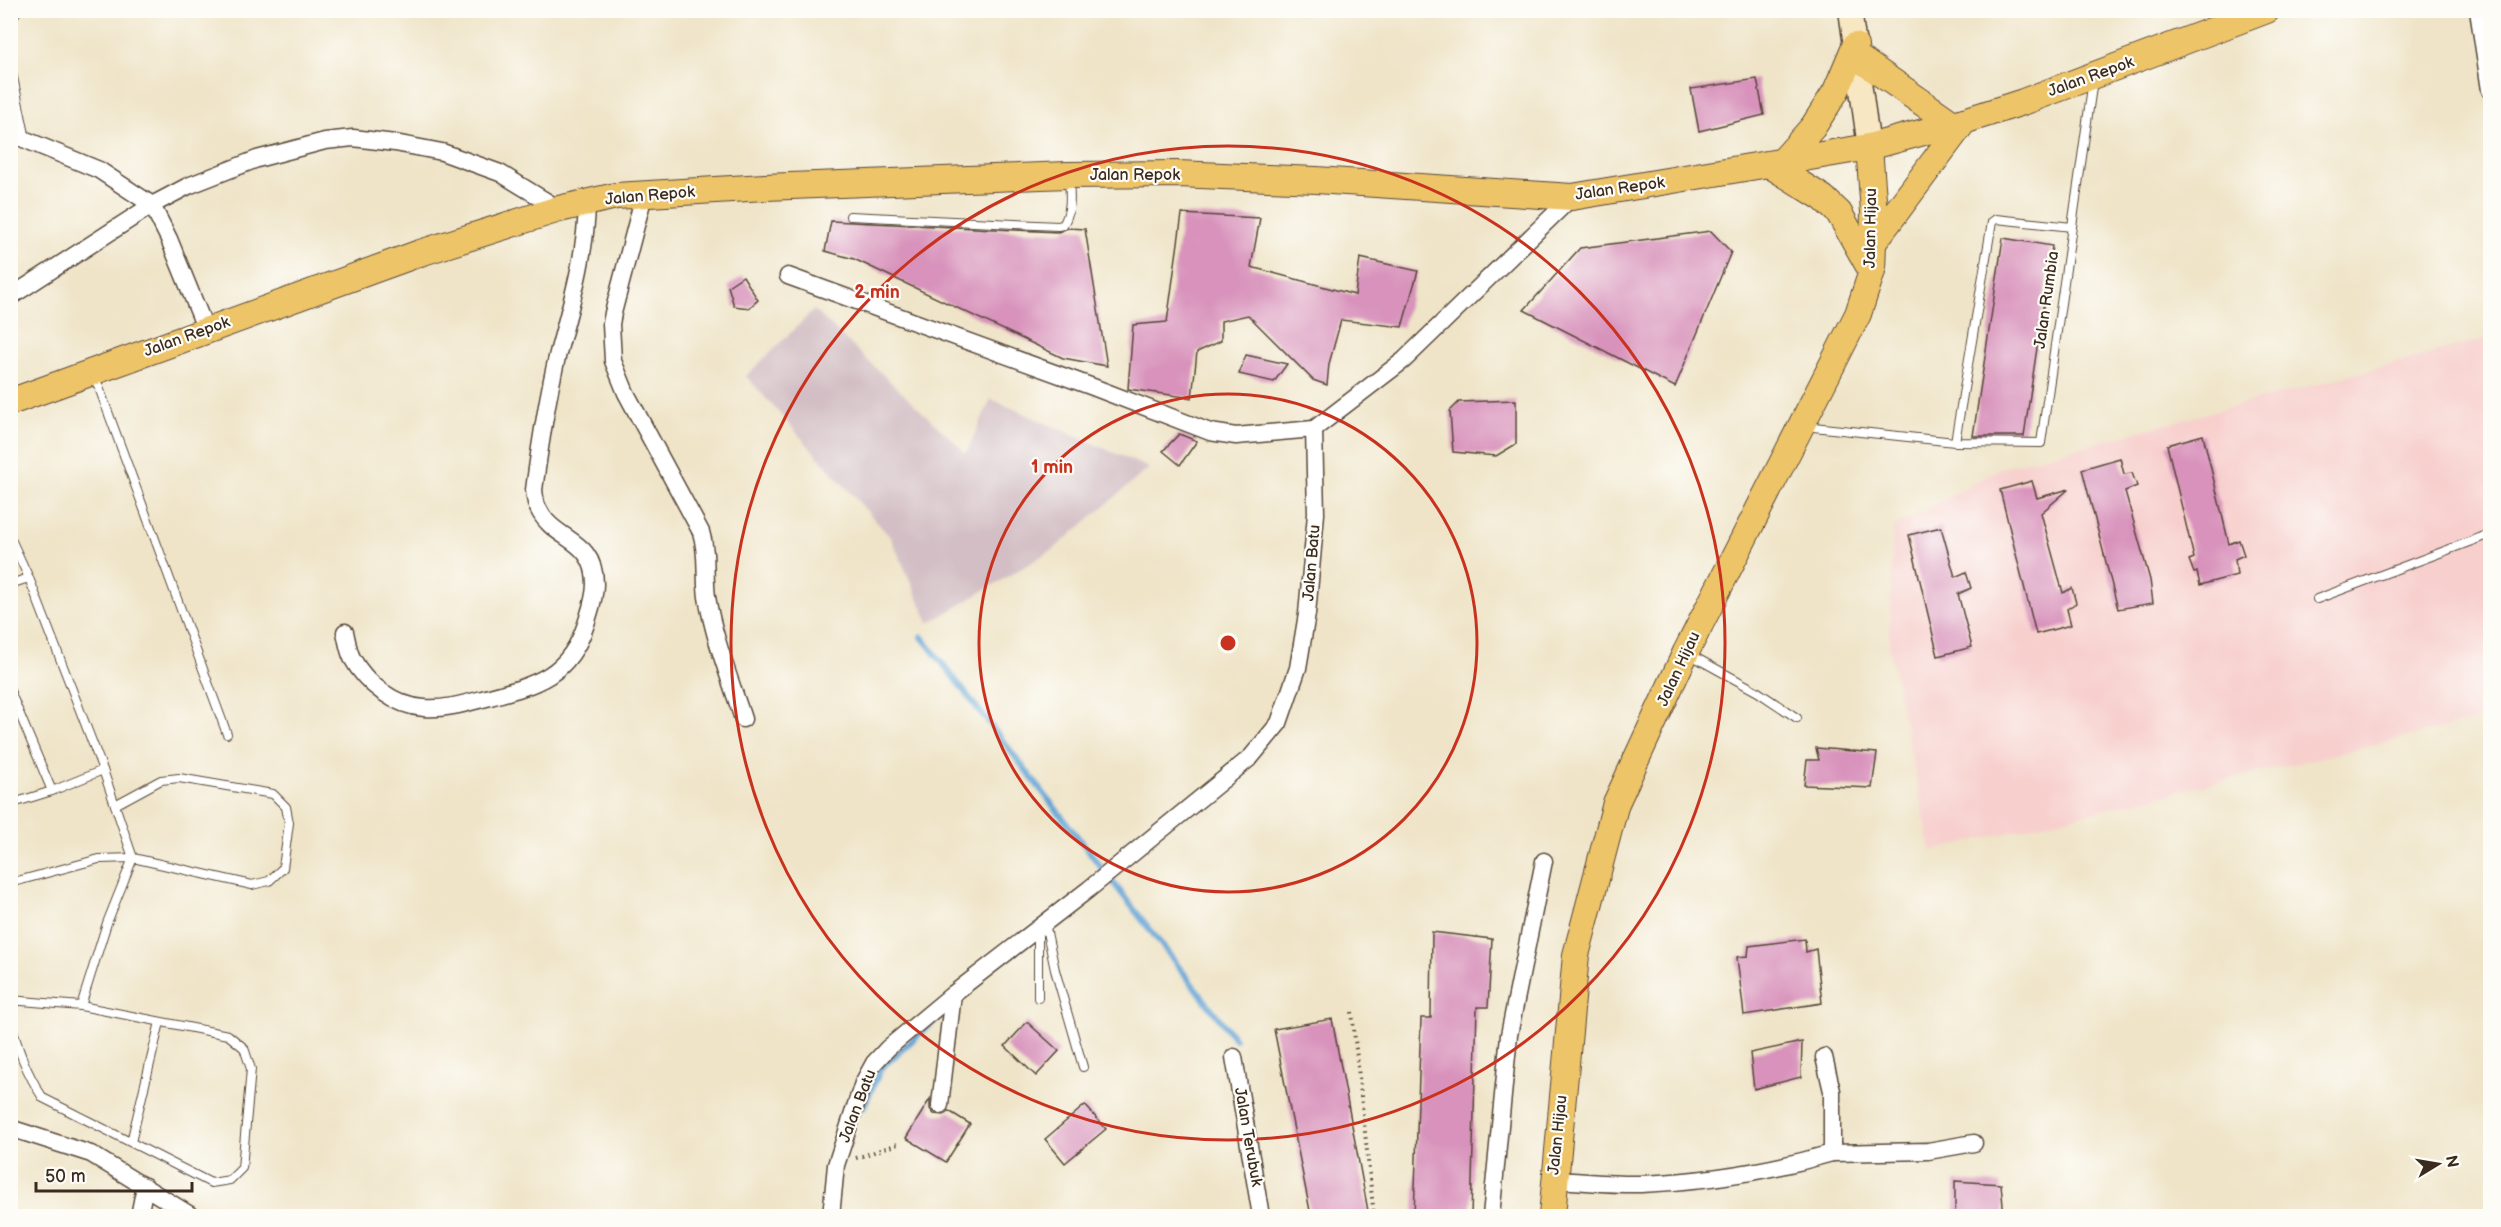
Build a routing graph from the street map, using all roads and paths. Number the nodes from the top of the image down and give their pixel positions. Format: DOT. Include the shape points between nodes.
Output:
graph roads {
  1 [pos="18,10"];
  2 [pos="1850,10"];
  3 [pos="2267,10"];
  4 [pos="2478,10"];
  5 [pos="10,20"];
  6 [pos="1856,52"];
  7 [pos="10,63"];
  8 [pos="2094,76"];
  9 [pos="2490,90"];
  10 [pos="1959,123"];
  11 [pos="10,132"];
  12 [pos="26,140"];
  13 [pos="1869,147"];
  14 [pos="1775,164"];
  15 [pos="1068,175"];
  16 [pos="644,195"];
  17 [pos="1572,197"];
  18 [pos="587,204"];
  19 [pos="152,205"];
  20 [pos="560,209"];
  21 [pos="850,216"];
  22 [pos="2073,227"];
  23 [pos="1873,243"];
  24 [pos="1872,271"];
  25 [pos="788,276"];
  26 [pos="10,297"];
  27 [pos="206,330"];
  28 [pos="93,371"];
  29 [pos="10,402"];
  30 [pos="1803,426"];
  31 [pos="1314,429"];
  32 [pos="1955,442"];
  33 [pos="2490,534"];
  34 [pos="10,537"];
  35 [pos="29,578"];
  36 [pos="10,584"];
  37 [pos="2317,599"];
  38 [pos="345,632"];
  39 [pos="1686,652"];
  40 [pos="10,691"];
  41 [pos="1797,718"];
  42 [pos="743,719"];
  43 [pos="227,734"];
  44 [pos="103,770"];
  45 [pos="52,791"];
  46 [pos="10,804"];
  47 [pos="115,805"];
  48 [pos="133,858"];
  49 [pos="1544,861"];
  50 [pos="10,883"];
  51 [pos="1041,926"];
  52 [pos="953,994"];
  53 [pos="1038,998"];
  54 [pos="10,1000"];
  55 [pos="81,1006"];
  56 [pos="1352,1012"];
  57 [pos="10,1018"];
  58 [pos="160,1023"];
  59 [pos="1234,1057"];
  60 [pos="1824,1057"];
  61 [pos="1083,1067"];
  62 [pos="940,1106"];
  63 [pos="10,1128"];
  64 [pos="131,1142"];
  65 [pos="901,1143"];
  66 [pos="1974,1143"];
  67 [pos="1832,1153"];
  68 [pos="836,1166"];
  69 [pos="1554,1180"];
  70 [pos="145,1186"];
  71 [pos="139,1216"];
  72 [pos="192,1216"];
  73 [pos="831,1216"];
  74 [pos="1261,1216"];
  75 [pos="1374,1216"];
  76 [pos="1491,1216"];
  77 [pos="1552,1216"];
  1 -- 5 [label="lane"];
  2 -- 6 [label="main road"];
  3 -- 8 [label="main road, Jalan Repok"];
  4 -- 9 [label="street"];
  6 -- 10 [label="main road"];
  6 -- 13 [label="main road"];
  6 -- 14 [label="main road" via="1813,127"];
  7 -- 12 [label="lane"];
  8 -- 10 [label="main road, Jalan Repok"];
  8 -- 22 [label="lane, Jalan Rumbia"];
  10 -- 13 [label="main road, Jalan Repok"];
  10 -- 23 [label="main road"];
  11 -- 12 [label="street"];
  12 -- 19 [label="street" via="99,170"];
  13 -- 14 [label="main road, Jalan Repok"];
  13 -- 23 [label="main road, Jalan Hijau"];
  14 -- 17 [label="main road, Jalan Repok"];
  14 -- 24 [label="main road" via="1839,213"];
  15 -- 16 [label="main road, Jalan Repok"];
  15 -- 17 [label="main road, Jalan Repok" via="1292,178"];
  15 -- 21 [label="lane" via="1068,217 1058,226"];
  16 -- 18 [label="main road, Jalan Repok" via="616,196"];
  16 -- 42 [label="street" via="613,313 613,361 626,393 701,532 706,548 707,597"];
  17 -- 31 [label="street" via="1404,360"];
  18 -- 20 [label="main road, Jalan Repok"];
  18 -- 38 [label="street" via="578,278 558,356 534,490 537,507 547,522 584,549 594,566 592,605 575,649 546,679 471,702 426,709 404,705 362,674 351,656"];
  19 -- 20 [label="street" via="257,159 325,141 353,138 442,152 477,163"];
  19 -- 26 [label="street"];
  19 -- 27 [label="street"];
  20 -- 27 [label="main road, Jalan Repok" via="420,253"];
  22 -- 32 [label="lane, Jalan Rumbia" via="2041,443"];
  22 -- 32 [label="lane" via="1996,219 1992,222"];
  23 -- 24 [label="main road, Jalan Hijau"];
  24 -- 30 [label="main road, Jalan Hijau" via="1858,314"];
  25 -- 31 [label="street" via="1210,432 1236,436"];
  27 -- 28 [label="main road, Jalan Repok"];
  28 -- 29 [label="main road, Jalan Repok"];
  28 -- 43 [label="lane"];
  30 -- 32 [label="lane"];
  30 -- 39 [label="main road, Jalan Hijau"];
  31 -- 51 [label="street, Jalan Batu" via="1316,514 1307,614 1298,668 1279,723 1251,757"];
  33 -- 37 [label="lane"];
  34 -- 35 [label="lane"];
  35 -- 36 [label="lane"];
  35 -- 44 [label="lane"];
  39 -- 41 [label="lane"];
  39 -- 69 [label="main road, Jalan Hijau" via="1617,803 1576,955"];
  40 -- 45 [label="lane"];
  44 -- 45 [label="lane"];
  44 -- 47 [label="lane"];
  45 -- 46 [label="lane"];
  47 -- 48 [label="lane"];
  47 -- 48 [label="lane" via="161,780 179,777 273,794 286,807 289,823 283,868 269,881 252,885"];
  48 -- 50 [label="lane" via="99,859"];
  48 -- 55 [label="lane"];
  49 -- 76 [label="street" via="1509,1035"];
  51 -- 52 [label="street, Jalan Batu"];
  51 -- 53 [label="lane"];
  51 -- 61 [label="lane"];
  52 -- 62 [label="street"];
  52 -- 68 [label="street, Jalan Batu" via="874,1063 863,1083"];
  54 -- 55 [label="lane"];
  55 -- 58 [label="lane"];
  56 -- 75 [label="path"];
  57 -- 64 [label="lane" via="28,1076 43,1098"];
  58 -- 64 [label="lane"];
  58 -- 64 [label="lane" via="228,1035 244,1048 251,1069 242,1168 230,1180 211,1183"];
  59 -- 74 [label="street, Jalan Terubuk"];
  60 -- 67 [label="street" via="1833,1091"];
  63 -- 70 [label="street" via="91,1154"];
  65 -- 68 [label="path"];
  66 -- 67 [label="street" via="1928,1151"];
  67 -- 69 [label="street" via="1796,1164 1698,1179 1640,1184"];
  68 -- 73 [label="street, Jalan Batu"];
  69 -- 77 [label="main road, Jalan Hijau"];
  70 -- 71 [label="street"];
  70 -- 72 [label="street"];
}
